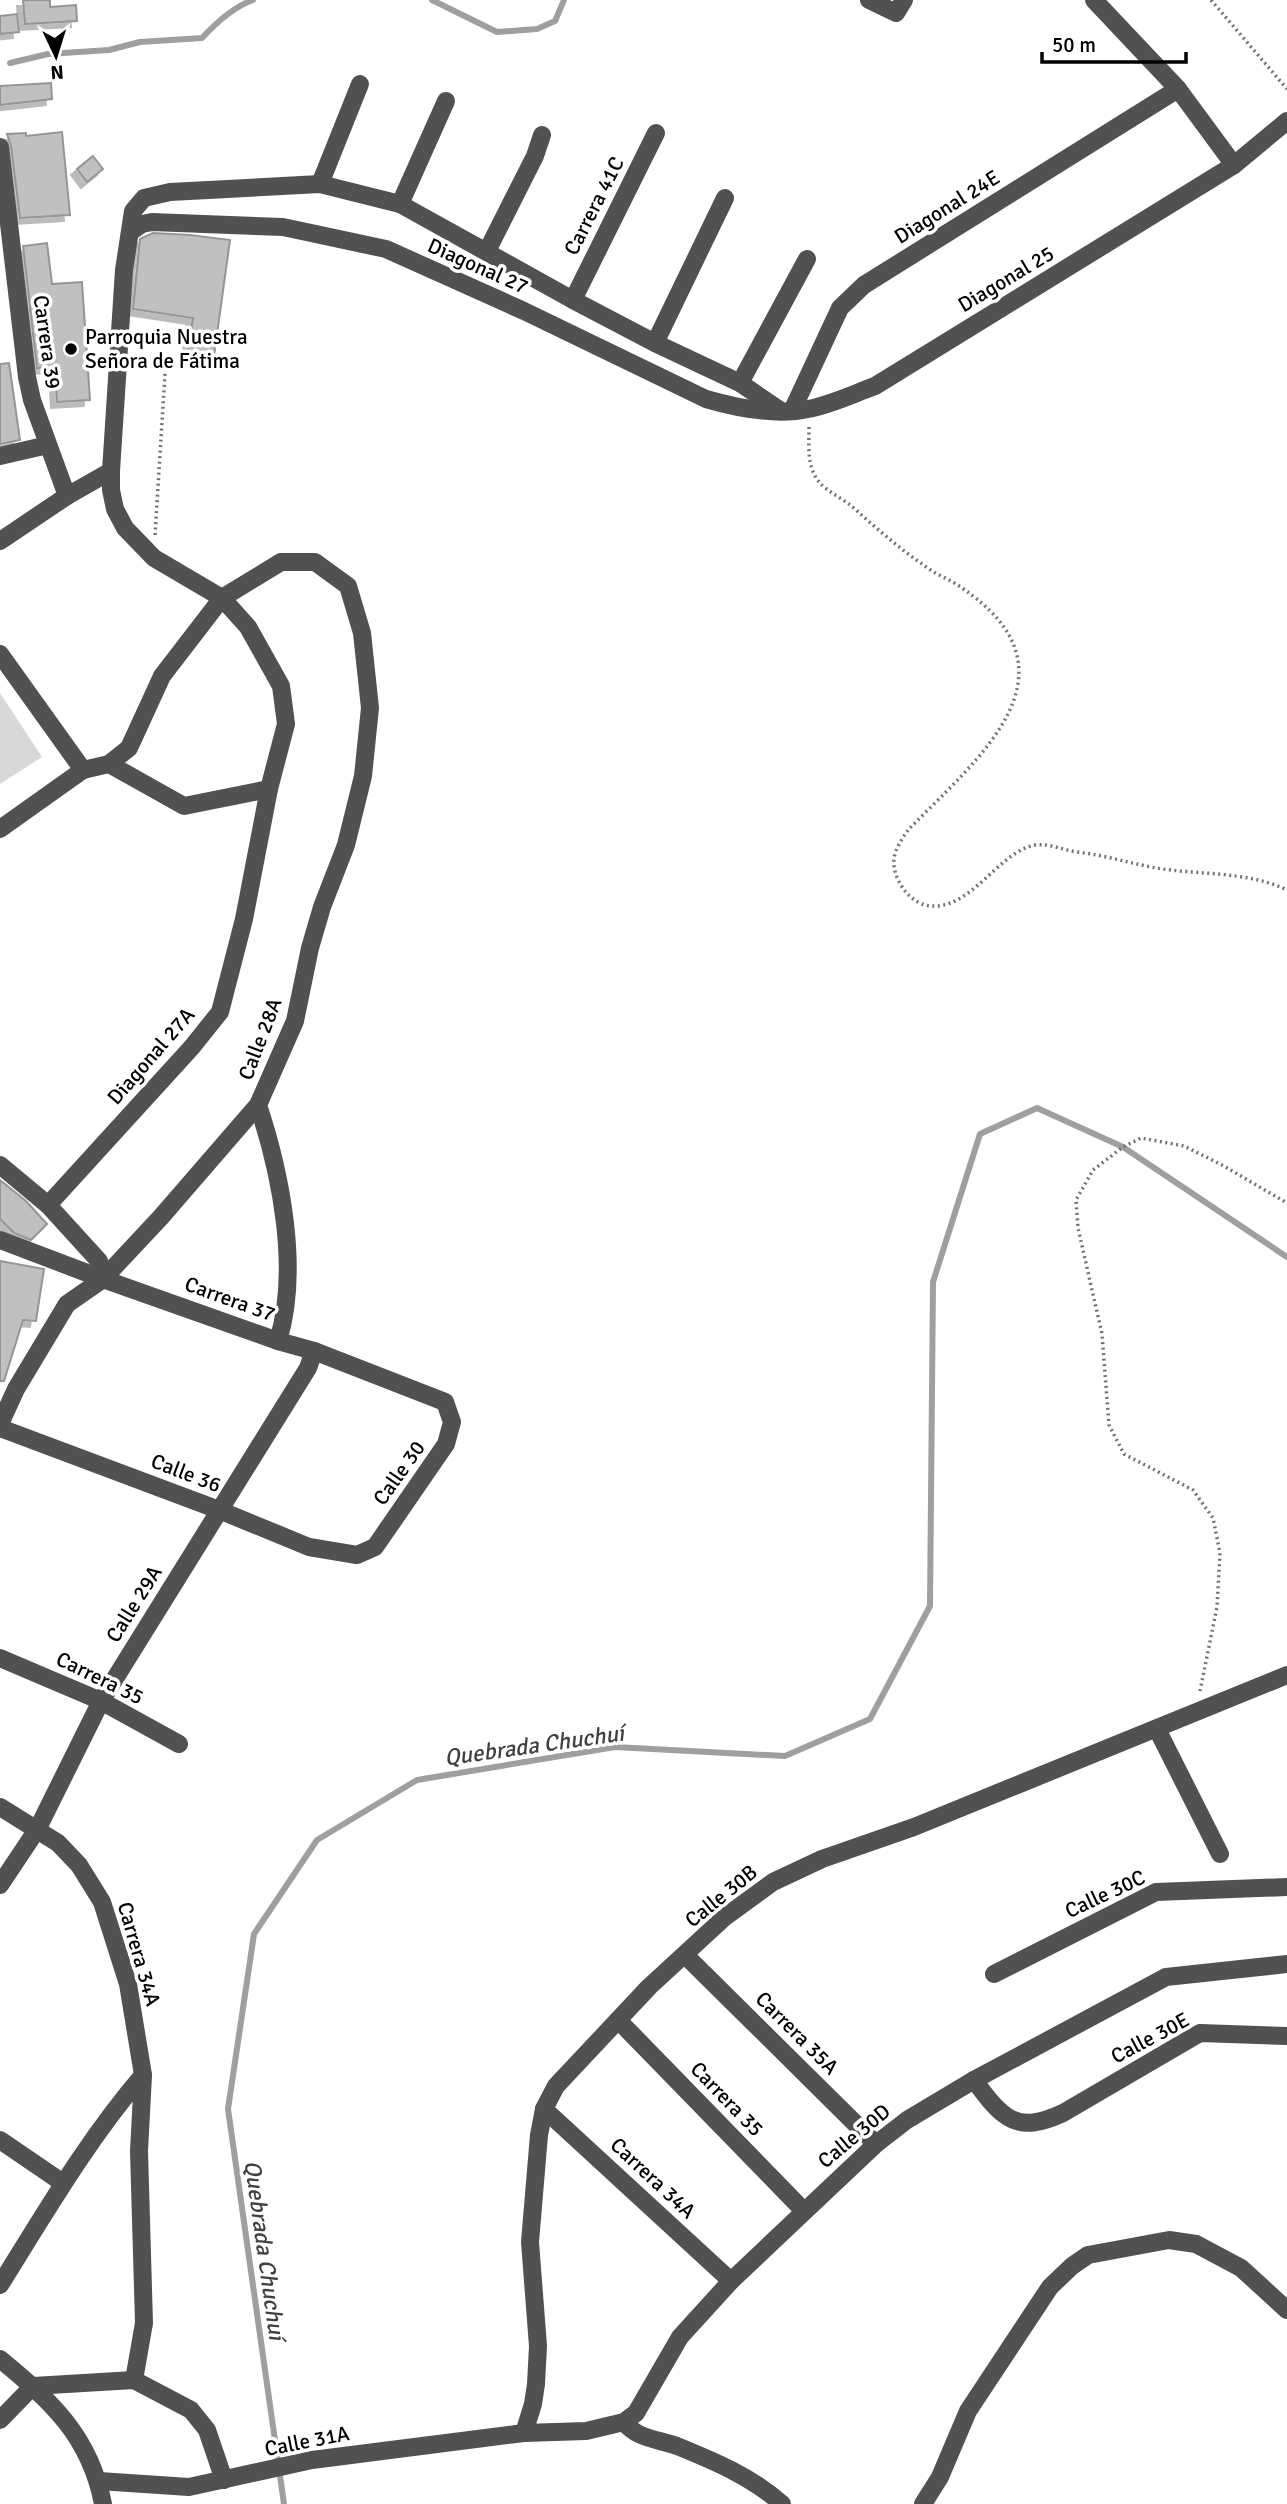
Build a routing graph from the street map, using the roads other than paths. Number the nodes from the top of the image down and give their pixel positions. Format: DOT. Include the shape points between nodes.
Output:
graph roads {
  1 [pos="869,0"];
  2 [pos="1094,0"];
  3 [pos="900,6"];
  4 [pos="360,84"];
  5 [pos="1178,89"];
  6 [pos="446,100"];
  7 [pos="1287,121"];
  8 [pos="656,133"];
  9 [pos="542,135"];
  10 [pos="0,147"];
  11 [pos="1234,165"];
  12 [pos="320,184"];
  13 [pos="725,198"];
  14 [pos="400,204"];
  15 [pos="132,231"];
  16 [pos="487,251"];
  17 [pos="807,259"];
  18 [pos="8,288"];
  19 [pos="573,300"];
  20 [pos="655,343"];
  21 [pos="740,383"];
  22 [pos="794,410"];
  23 [pos="48,445"];
  24 [pos="0,456"];
  25 [pos="111,471"];
  26 [pos="67,496"];
  27 [pos="0,541"];
  28 [pos="222,598"];
  29 [pos="0,654"];
  30 [pos="109,764"];
  31 [pos="83,771"];
  32 [pos="269,789"];
  33 [pos="0,829"];
  34 [pos="258,1105"];
  35 [pos="0,1166"];
  36 [pos="48,1205"];
  37 [pos="0,1240"];
  38 [pos="103,1279"];
  39 [pos="278,1341"];
  40 [pos="314,1351"];
  41 [pos="445,1402"];
  42 [pos="0,1426"];
  43 [pos="219,1510"];
  44 [pos="357,1555"];
  45 [pos="0,1658"];
  46 [pos="1287,1675"];
  47 [pos="102,1701"];
  48 [pos="1157,1729"];
  49 [pos="178,1744"];
  50 [pos="0,1807"];
  51 [pos="38,1828"];
  52 [pos="1220,1854"];
  53 [pos="0,1885"];
  54 [pos="1287,1887"];
  55 [pos="685,1955"];
  56 [pos="1287,1964"];
  57 [pos="994,1975"];
  58 [pos="618,2020"];
  59 [pos="1287,2036"];
  60 [pos="143,2075"];
  61 [pos="974,2080"];
  62 [pos="544,2109"];
  63 [pos="0,2140"];
  64 [pos="876,2144"];
  65 [pos="63,2183"];
  66 [pos="804,2211"];
  67 [pos="731,2281"];
  68 [pos="0,2284"];
  69 [pos="1287,2310"];
  70 [pos="0,2359"];
  71 [pos="134,2380"];
  72 [pos="33,2386"];
  73 [pos="0,2420"];
  74 [pos="624,2422"];
  75 [pos="524,2433"];
  76 [pos="224,2480"];
  77 [pos="99,2481"];
  78 [pos="103,2504"];
  79 [pos="782,2504"];
  80 [pos="923,2504"];
  1 -- 3 [label="street"];
  2 -- 5 [label="street"];
  4 -- 12 [label="street"];
  5 -- 11 [label="street"];
  5 -- 22 [label="street, Diagonal 24E" via="864,285 840,308"];
  6 -- 14 [label="street"];
  7 -- 11 [label="street, Diagonal 25"];
  8 -- 19 [label="street, Carrera 41C"];
  9 -- 16 [label="street"];
  10 -- 18 [label="street, Carrera 39"];
  11 -- 22 [label="street, Diagonal 25" via="875,386"];
  12 -- 14 [label="street, Diagonal 27A"];
  12 -- 15 [label="street, Diagonal 27A" via="170,192 144,198 133,211"];
  13 -- 20 [label="street"];
  14 -- 16 [label="street, Diagonal 27A"];
  15 -- 22 [label="street, Diagonal 27" via="152,222 283,227 386,249 706,399 730,406"];
  15 -- 25 [label="street, Diagonal 27A" via="124,271"];
  16 -- 19 [label="street, Diagonal 27A"];
  17 -- 21 [label="street"];
  18 -- 23 [label="street, Carrera 39" via="32,400"];
  19 -- 20 [label="street, Diagonal 27A"];
  20 -- 21 [label="street, Diagonal 27A"];
  21 -- 22 [label="street, Diagonal 27A"];
  23 -- 24 [label="street"];
  23 -- 26 [label="street, Carrera 39"];
  25 -- 26 [label="street"];
  25 -- 28 [label="street, Diagonal 27A" via="115,509 125,528 154,558"];
  26 -- 27 [label="street"];
  28 -- 30 [label="street" via="162,676 129,748"];
  28 -- 32 [label="street, Diagonal 27A" via="248,627 281,686 286,724"];
  28 -- 34 [label="street, Calle 28A" via="281,562 315,562 348,586 362,634 370,708 363,776 346,845 310,948 295,1021"];
  29 -- 31 [label="street"];
  30 -- 31 [label="street"];
  30 -- 32 [label="street" via="184,806"];
  31 -- 33 [label="street"];
  32 -- 36 [label="street, Diagonal 27A" via="220,1012"];
  34 -- 38 [label="street, Calle 28A"];
  34 -- 39 [label="street" via="277,1171 282,1209 288,1286"];
  35 -- 36 [label="street"];
  36 -- 38 [label="street" via="99,1261"];
  37 -- 38 [label="street, Carrera 37"];
  38 -- 39 [label="street, Carrera 37"];
  38 -- 42 [label="street, Calle 28A" via="67,1304 16,1389"];
  39 -- 40 [label="street, Carrera 37"];
  40 -- 41 [label="street, Carrera 37"];
  40 -- 43 [label="street, Calle 29A" via="308,1368"];
  41 -- 44 [label="street, Calle 30" via="452,1422 446,1444 375,1547"];
  42 -- 43 [label="street, Calle 36"];
  43 -- 44 [label="street, Calle 36" via="309,1547"];
  43 -- 47 [label="street, Calle 29A"];
  45 -- 47 [label="street, Carrera 35"];
  46 -- 48 [label="street, Calle 30B"];
  47 -- 49 [label="street, Carrera 35"];
  47 -- 51 [label="street, Calle 29A"];
  48 -- 52 [label="street"];
  48 -- 55 [label="street, Calle 30B" via="773,1882 725,1917"];
  50 -- 51 [label="street, Carrera 34A"];
  51 -- 53 [label="street, Calle 29A"];
  51 -- 60 [label="street, Carrera 34A" via="79,1866 102,1902 128,1984"];
  54 -- 57 [label="street, Calle 30C" via="1156,1892"];
  55 -- 58 [label="street, Calle 30B"];
  55 -- 64 [label="street, Carrera 35A"];
  56 -- 61 [label="street, Calle 30D" via="1166,1977"];
  58 -- 62 [label="street, Calle 30B" via="556,2086"];
  58 -- 66 [label="street, Carrera 35"];
  59 -- 61 [label="street, Calle 30E" via="1200,2033 1044,2122 1027,2124 1008,2118"];
  60 -- 65 [label="street"];
  60 -- 71 [label="street, Carrera 34A" via="139,2151 144,2323"];
  61 -- 64 [label="street, Calle 30D"];
  62 -- 67 [label="street, Carrera 34A"];
  62 -- 75 [label="street, Calle 30B" via="530,2242 538,2346 536,2384"];
  63 -- 65 [label="street"];
  64 -- 66 [label="street, Calle 30D"];
  65 -- 68 [label="street"];
  66 -- 67 [label="street, Calle 30D"];
  67 -- 74 [label="street, Calle 30D" via="680,2337 636,2413"];
  69 -- 80 [label="street" via="1241,2268 1196,2244 1168,2240 1088,2255 1049,2287 968,2411 940,2477"];
  70 -- 72 [label="street"];
  71 -- 72 [label="street"];
  71 -- 76 [label="street" via="191,2410 207,2430"];
  72 -- 73 [label="street"];
  72 -- 77 [label="street" via="76,2433"];
  74 -- 75 [label="street" via="586,2431"];
  74 -- 79 [label="street" via="632,2432 743,2476"];
  75 -- 76 [label="street, Calle 31A" via="312,2460"];
  76 -- 77 [label="street, Calle 31A" via="189,2487"];
  77 -- 78 [label="street"];
}
